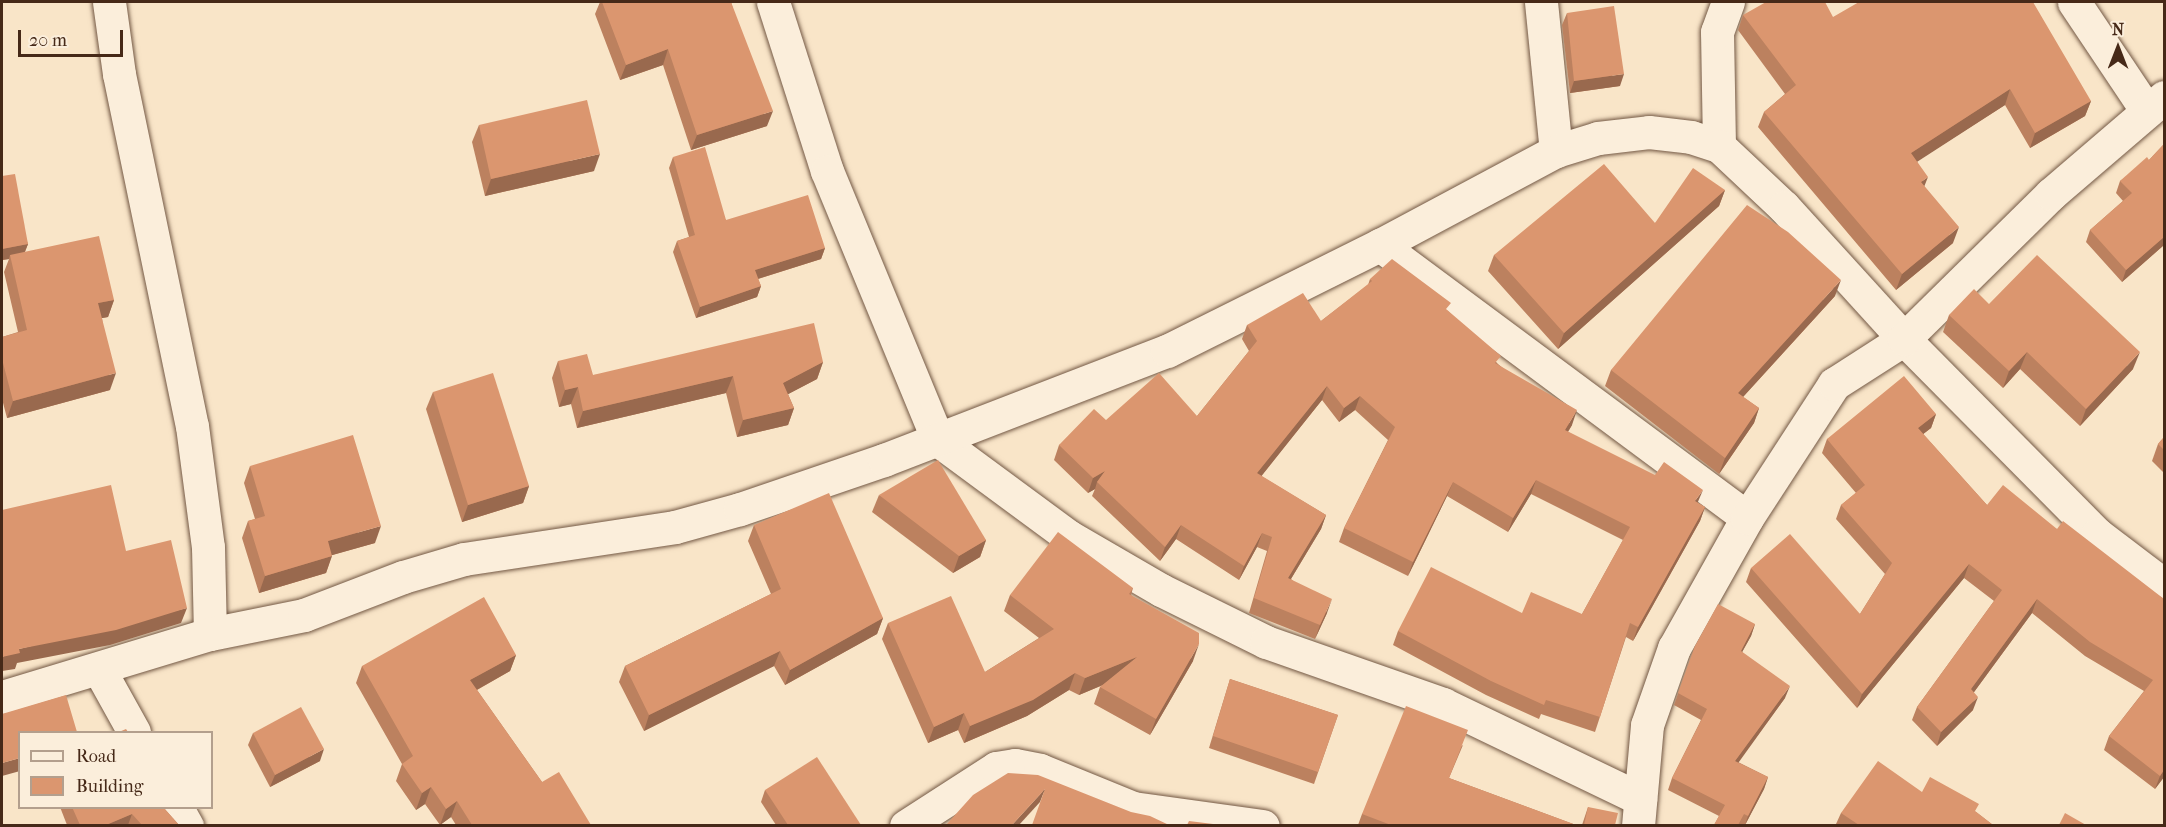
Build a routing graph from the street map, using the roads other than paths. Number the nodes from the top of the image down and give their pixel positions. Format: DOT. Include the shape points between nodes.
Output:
graph roads {
  1 [pos="108,2"];
  2 [pos="773,2"];
  3 [pos="1541,2"];
  4 [pos="1728,2"];
  5 [pos="2074,2"];
  6 [pos="2156,104"];
  7 [pos="1719,146"];
  8 [pos="1556,151"];
  9 [pos="1380,245"];
  10 [pos="1904,339"];
  11 [pos="938,440"];
  12 [pos="1747,518"];
  13 [pos="2164,585"];
  14 [pos="210,634"];
  15 [pos="99,669"];
  16 [pos="2,697"];
  17 [pos="133,731"];
  18 [pos="178,809"];
  19 [pos="1639,812"];
  20 [pos="187,825"];
  21 [pos="906,825"];
  22 [pos="1263,825"];
  1 -- 14 [label="street" via="119,74 192,426 208,547"];
  2 -- 11 [label="street" via="826,171"];
  3 -- 8 [label="street"];
  4 -- 7 [label="street" via="1717,32"];
  5 -- 6 [label="street"];
  6 -- 10 [label="street" via="2051,194"];
  7 -- 8 [label="street" via="1691,137 1649,132 1598,138"];
  7 -- 10 [label="street" via="1784,207"];
  8 -- 9 [label="street"];
  9 -- 11 [label="street" via="1167,351"];
  9 -- 12 [label="street"];
  10 -- 12 [label="street" via="1834,384"];
  10 -- 13 [label="street" via="2097,534"];
  11 -- 14 [label="street" via="740,509 675,527 464,559 403,577 304,615"];
  11 -- 19 [label="street" via="1068,536 1161,590 1266,642 1443,704"];
  12 -- 19 [label="street" via="1674,648 1647,725"];
  14 -- 15 [label="street"];
  15 -- 16 [label="street"];
  15 -- 17 [label="street"];
  18 -- 20 [label="street"];
  21 -- 22 [label="street" via="996,768 1015,765 1040,770 1133,808"];
}
